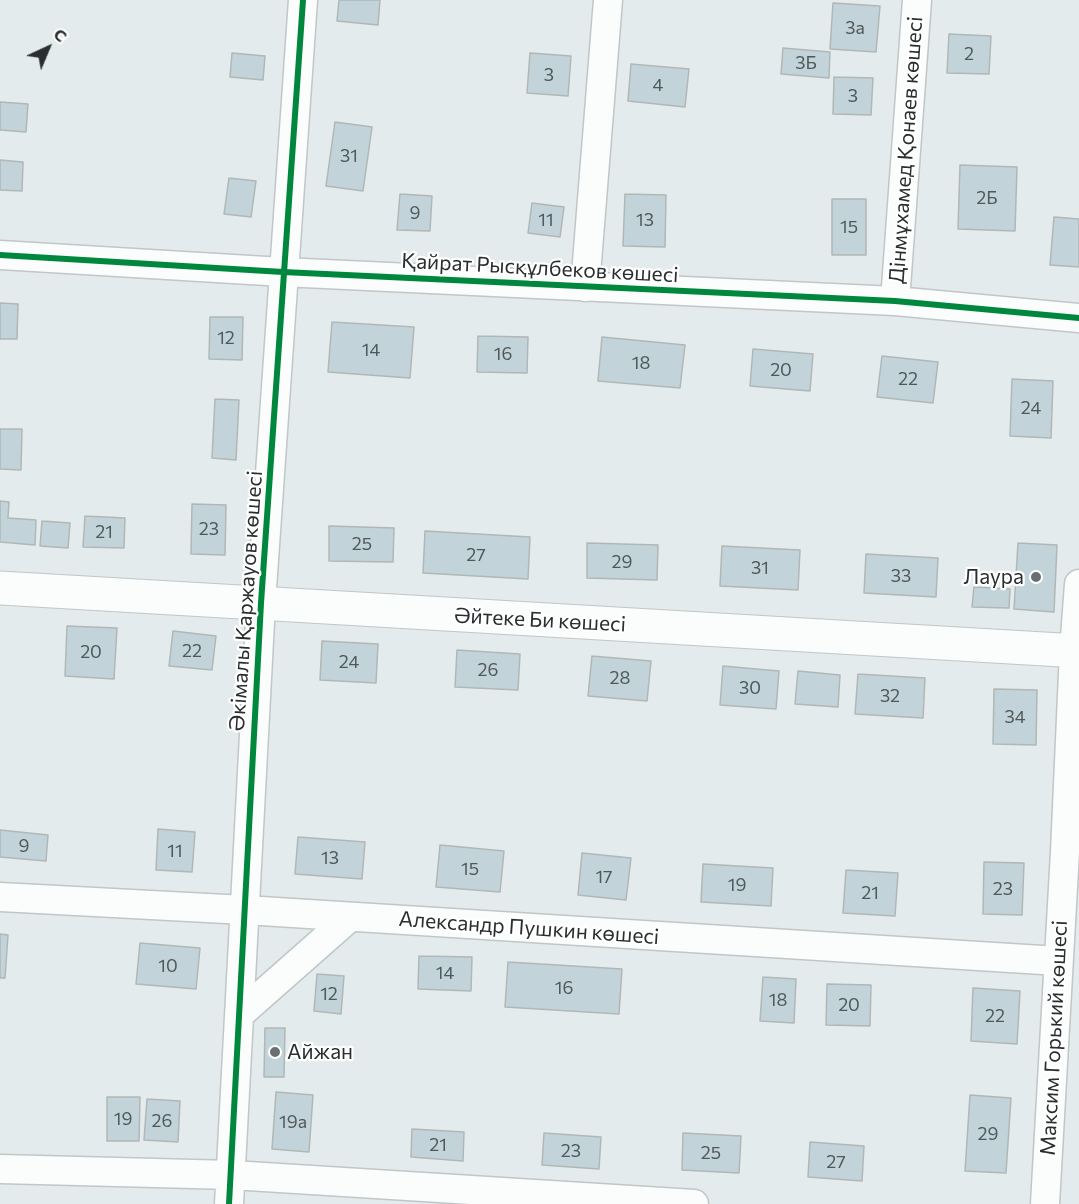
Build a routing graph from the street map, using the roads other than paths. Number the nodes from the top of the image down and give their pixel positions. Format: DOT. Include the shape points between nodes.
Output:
graph roads {
  1 [pos="303,0"];
  2 [pos="608,0"];
  3 [pos="917,0"];
  4 [pos="0,255"];
  5 [pos="284,272"];
  6 [pos="585,287"];
  7 [pos="895,301"];
  8 [pos="1079,318"];
  9 [pos="1079,584"];
  10 [pos="0,588"];
  11 [pos="261,603"];
  12 [pos="1076,651"];
  13 [pos="1072,853"];
  14 [pos="0,897"];
  15 [pos="245,910"];
  16 [pos="350,917"];
  17 [pos="1058,961"];
  18 [pos="240,1014"];
  19 [pos="0,1169"];
  20 [pos="232,1175"];
  21 [pos="229,1204"];
  22 [pos="694,1204"];
  23 [pos="1045,1204"];
  1 -- 5 [label="street, Әкімалы Қаржауов көшесі"];
  2 -- 6 [label="street"];
  3 -- 7 [label="street, Дінмұхамед Қонаев көшесі"];
  4 -- 5 [label="street, Қайрат Рысқұлбеков көшесі"];
  5 -- 6 [label="street, Қайрат Рысқұлбеков көшесі"];
  5 -- 11 [label="street, Әкімалы Қаржауов көшесі"];
  6 -- 7 [label="street, Қайрат Рысқұлбеков көшесі"];
  7 -- 8 [label="street, Қайрат Рысқұлбеков көшесі"];
  9 -- 12 [label="street, Максим Горький көшесі"];
  10 -- 11 [label="main road, Әйтеке Би көшесі"];
  11 -- 12 [label="main road, Әйтеке Би көшесі"];
  11 -- 15 [label="street, Әкімалы Қаржауов көшесі"];
  12 -- 13 [label="street, Максим Горький көшесі"];
  13 -- 17 [label="street, Максим Горький көшесі"];
  14 -- 15 [label="street, Александр Пушкин көшесі"];
  15 -- 16 [label="street, Александр Пушкин көшесі"];
  15 -- 18 [label="street, Әкімалы Қаржауов көшесі"];
  16 -- 17 [label="street, Александр Пушкин көшесі"];
  16 -- 18 [label="street"];
  17 -- 23 [label="street, Максим Горький көшесі"];
  18 -- 20 [label="street, Әкімалы Қаржауов көшесі"];
  19 -- 20 [label="street"];
  20 -- 21 [label="street, Әкімалы Қаржауов көшесі"];
  20 -- 22 [label="street"];
}
